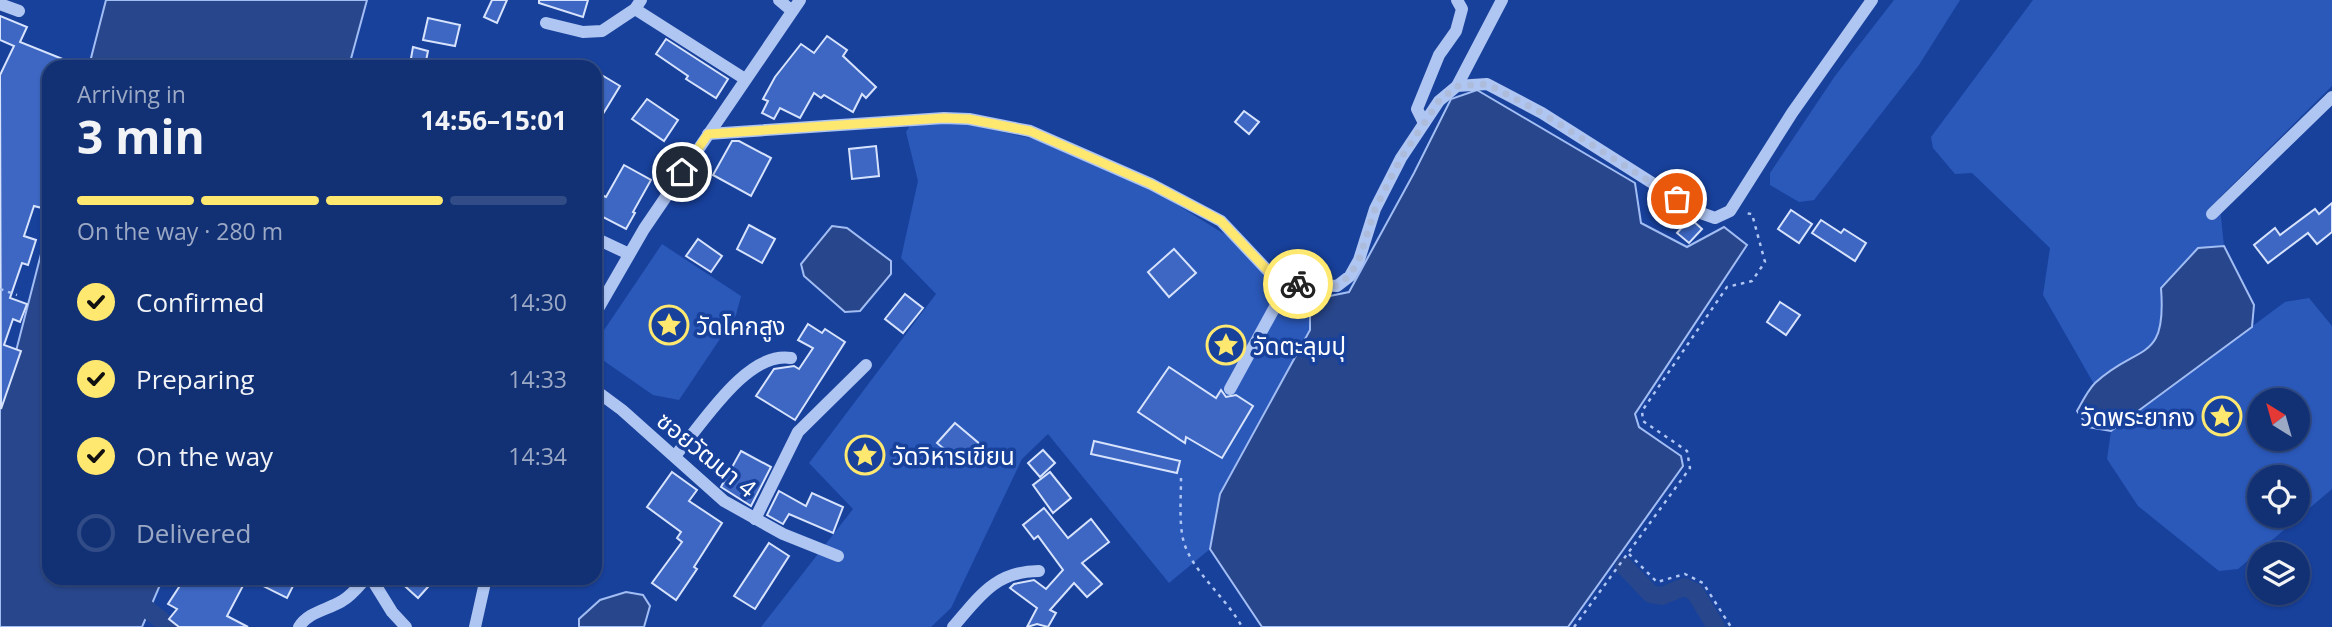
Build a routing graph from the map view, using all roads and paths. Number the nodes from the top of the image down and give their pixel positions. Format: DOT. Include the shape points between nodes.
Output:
graph roads {
  1 [pos="779,0"];
  2 [pos="1457,0"];
  3 [pos="1502,0"];
  4 [pos="1872,0"];
  5 [pos="0,4"];
  6 [pos="638,5"];
  7 [pos="796,6"];
  8 [pos="19,11"];
  9 [pos="546,23"];
  10 [pos="745,79"];
  11 [pos="1457,86"];
  12 [pos="2332,97"];
  13 [pos="1424,122"];
  14 [pos="708,134"];
  15 [pos="1731,211"];
  16 [pos="2212,214"];
  17 [pos="602,241"];
  18 [pos="629,254"];
  19 [pos="1288,283"];
  20 [pos="0,289"];
  21 [pos="17,295"];
  22 [pos="602,302"];
  23 [pos="791,358"];
  24 [pos="866,365"];
  25 [pos="1230,389"];
  26 [pos="602,396"];
  27 [pos="675,456"];
  28 [pos="1181,478"];
  29 [pos="755,519"];
  30 [pos="1629,554"];
  31 [pos="838,556"];
  32 [pos="1039,570"];
  33 [pos="361,585"];
  34 [pos="373,585"];
  35 [pos="484,585"];
  36 [pos="299,627"];
  37 [pos="406,627"];
  38 [pos="475,627"];
  39 [pos="953,627"];
  40 [pos="1242,627"];
  41 [pos="1574,627"];
  42 [pos="1731,627"];
  1 -- 7 [label="street"];
  2 -- 13 [label="street" via="1462,9 1455,31 1439,55 1417,109"];
  3 -- 11 [label="street"];
  4 -- 15 [label="street" via="1792,113"];
  5 -- 8 [label="street"];
  6 -- 9 [label="street" via="602,31 583,32"];
  6 -- 10 [label="street"];
  7 -- 10 [label="street"];
  10 -- 14 [label="street"];
  11 -- 13 [label="street"];
  11 -- 15 [label="street" via="1487,84 1542,113 1698,212 1715,218"];
  12 -- 16 [label="street"];
  13 -- 19 [label="street" via="1375,209 1359,260 1349,276 1337,286"];
  14 -- 18 [label="street"];
  14 -- 19 [label="street" via="944,118 1030,131 1151,184 1221,221 1269,272"];
  15 -- 30 [label="path" via="1752,214 1765,262 1752,281 1727,287 1643,411 1643,421 1687,451 1690,468"];
  17 -- 18 [label="street"];
  18 -- 22 [label="street"];
  19 -- 25 [label="street"];
  20 -- 21 [label="path"];
  23 -- 27 [label="street" via="761,362 742,376"];
  24 -- 29 [label="street" via="798,432"];
  26 -- 27 [label="street, ซอยวัฒนา 4"];
  27 -- 29 [label="street, ซอยวัฒนา 4" via="724,501"];
  28 -- 40 [label="path" via="1182,538 1188,554"];
  29 -- 31 [label="street, ซอยวัฒนา 4"];
  30 -- 41 [label="path"];
  30 -- 42 [label="path" via="1657,582 1685,574 1703,583"];
  32 -- 39 [label="street" via="1007,575 984,591"];
  33 -- 36 [label="street"];
  34 -- 37 [label="street"];
  35 -- 38 [label="street"];
}
